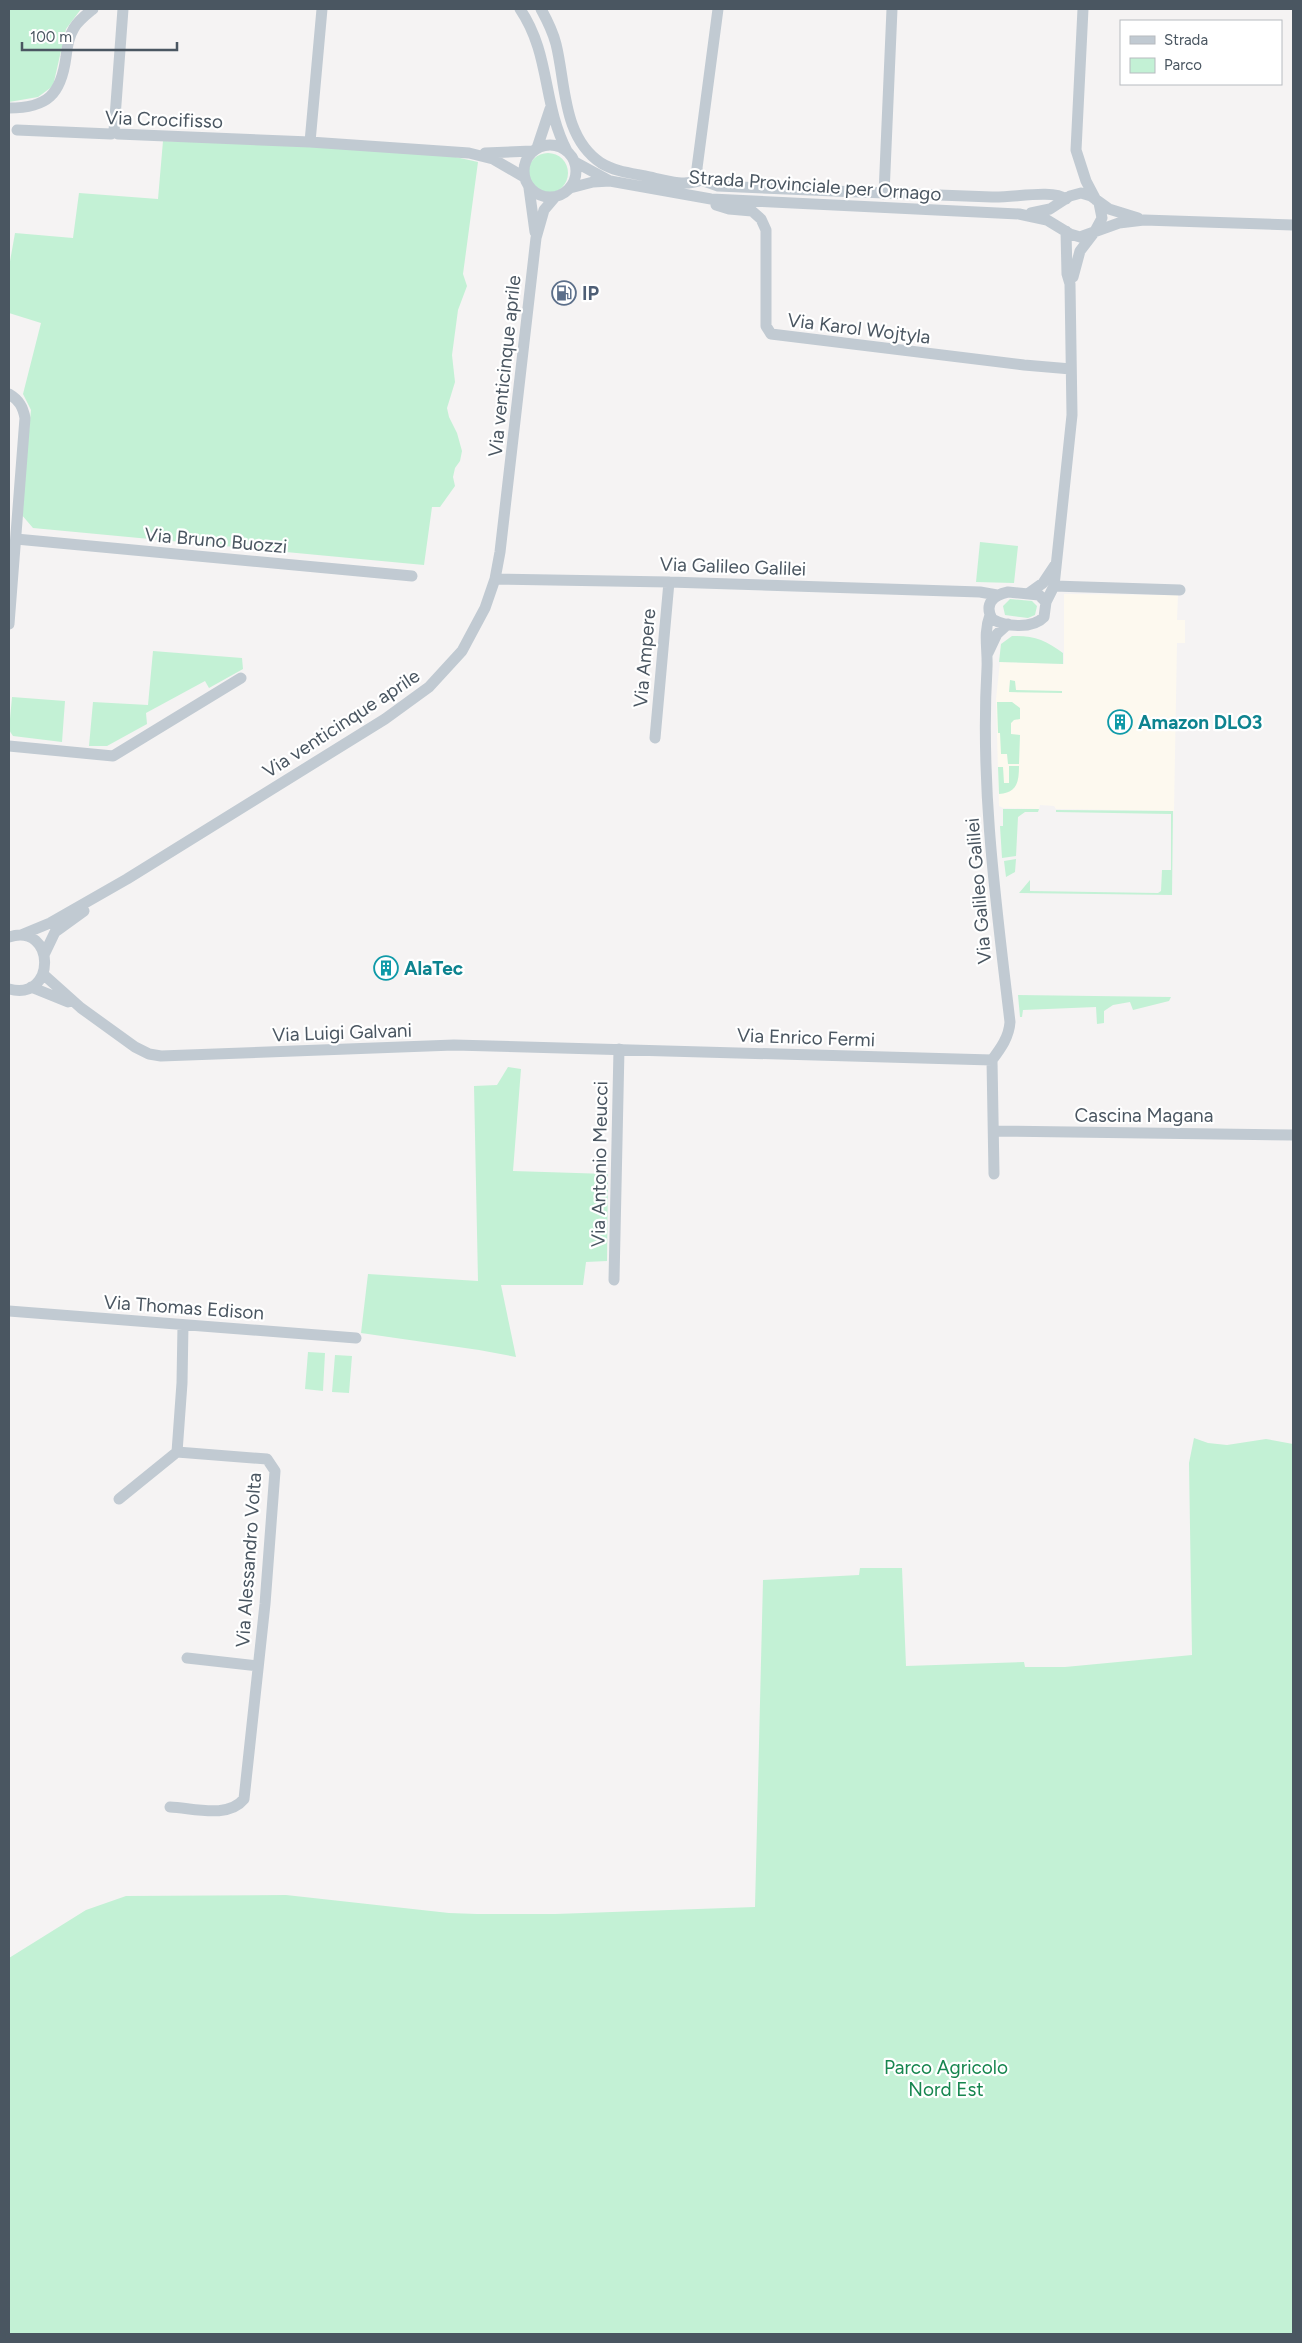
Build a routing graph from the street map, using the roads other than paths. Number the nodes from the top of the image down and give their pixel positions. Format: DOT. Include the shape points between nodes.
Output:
graph roads {
  1 [pos="93,9"];
  2 [pos="123,9"];
  3 [pos="318,9"];
  4 [pos="520,9"];
  5 [pos="541,9"];
  6 [pos="718,9"];
  7 [pos="892,9"];
  8 [pos="1082,9"];
  9 [pos="9,108"];
  10 [pos="550,108"];
  11 [pos="17,130"];
  12 [pos="114,131"];
  13 [pos="310,142"];
  14 [pos="535,150"];
  15 [pos="567,151"];
  16 [pos="469,153"];
  17 [pos="575,162"];
  18 [pos="1080,166"];
  19 [pos="524,177"];
  20 [pos="701,180"];
  21 [pos="610,181"];
  22 [pos="530,188"];
  23 [pos="570,188"];
  24 [pos="884,194"];
  25 [pos="555,197"];
  26 [pos="695,197"];
  27 [pos="1066,199"];
  28 [pos="1098,202"];
  29 [pos="1019,214"];
  30 [pos="1144,220"];
  31 [pos="1293,225"];
  32 [pos="1065,229"];
  33 [pos="1095,232"];
  34 [pos="536,238"];
  35 [pos="1070,284"];
  36 [pos="1072,369"];
  37 [pos="9,394"];
  38 [pos="16,539"];
  39 [pos="1055,565"];
  40 [pos="412,576"];
  41 [pos="495,579"];
  42 [pos="668,582"];
  43 [pos="1054,586"];
  44 [pos="1180,590"];
  45 [pos="969,591"];
  46 [pos="1029,593"];
  47 [pos="997,595"];
  48 [pos="1046,602"];
  49 [pos="990,611"];
  50 [pos="9,624"];
  51 [pos="1008,624"];
  52 [pos="988,653"];
  53 [pos="242,678"];
  54 [pos="655,738"];
  55 [pos="9,746"];
  56 [pos="127,879"];
  57 [pos="21,935"];
  58 [pos="9,937"];
  59 [pos="44,955"];
  60 [pos="43,974"];
  61 [pos="31,987"];
  62 [pos="10,992"];
  63 [pos="81,1008"];
  64 [pos="619,1049"];
  65 [pos="992,1060"];
  66 [pos="994,1131"];
  67 [pos="1293,1135"];
  68 [pos="994,1174"];
  69 [pos="614,1280"];
  70 [pos="9,1311"];
  71 [pos="183,1325"];
  72 [pos="356,1338"];
  73 [pos="177,1452"];
  74 [pos="119,1499"];
  75 [pos="187,1658"];
  76 [pos="258,1666"];
  77 [pos="170,1807"];
  1 -- 9 [label="street" via="74,27 63,77 56,92 44,103"];
  2 -- 12 [label="street"];
  3 -- 13 [label="street"];
  4 -- 10 [label="street" via="540,49"];
  5 -- 20 [label="street" via="556,43 571,121 578,139 589,152 616,170 687,184"];
  6 -- 20 [label="street" via="697,168"];
  7 -- 24 [label="street"];
  8 -- 18 [label="street" via="1076,148"];
  10 -- 14 [label="street"];
  10 -- 15 [label="street"];
  11 -- 12 [label="street, Via Crocifisso" via="111,134"];
  12 -- 13 [label="street, Via Crocifisso" via="118,134"];
  13 -- 16 [label="street, Via Crocifisso"];
  14 -- 15 [label="street" via="552,145"];
  14 -- 16 [label="street"];
  14 -- 19 [label="street" via="525,163"];
  15 -- 17 [label="street"];
  16 -- 19 [label="street" via="493,158"];
  17 -- 21 [label="street, Strada Provinciale per Ornago"];
  17 -- 23 [label="street" via="576,175"];
  18 -- 27 [label="street" via="1078,181"];
  18 -- 28 [label="street"];
  19 -- 22 [label="street"];
  20 -- 24 [label="street" via="718,186"];
  21 -- 23 [label="street, Strada Provinciale per Ornago"];
  21 -- 26 [label="street, Strada Provinciale per Ornago"];
  22 -- 25 [label="street" via="541,196"];
  22 -- 34 [label="street, Via venticinque aprile"];
  23 -- 25 [label="street"];
  24 -- 27 [label="street" via="1005,198 1051,193"];
  25 -- 34 [label="street, Via venticinque aprile" via="544,210"];
  26 -- 29 [label="street, Strada Provinciale per Ornago"];
  26 -- 36 [label="street, Via Karol Wojtyla" via="730,209 752,211 761,219 766,230 766,326 771,334"];
  27 -- 28 [label="street, Strada Provinciale per Ornago" via="1083,193"];
  27 -- 29 [label="street, Strada Provinciale per Ornago" via="1046,210"];
  27 -- 32 [label="street" via="1059,216"];
  28 -- 30 [label="street, Strada Provinciale per Ornago" via="1119,213"];
  28 -- 33 [label="street" via="1102,218"];
  29 -- 32 [label="street, Strada Provinciale per Ornago" via="1041,218"];
  30 -- 31 [label="street, Strada Provinciale per Ornago"];
  30 -- 33 [label="street, Strada Provinciale per Ornago" via="1119,223"];
  32 -- 33 [label="street, Strada Provinciale per Ornago" via="1080,236"];
  32 -- 35 [label="street"];
  33 -- 35 [label="street" via="1080,251"];
  34 -- 41 [label="street, Via venticinque aprile"];
  35 -- 36 [label="street"];
  36 -- 39 [label="street" via="1072,415"];
  37 -- 38 [label="street" via="19,401 25,418"];
  38 -- 40 [label="street, Via Bruno Buozzi"];
  38 -- 50 [label="street"];
  39 -- 43 [label="street"];
  39 -- 46 [label="street" via="1043,583"];
  41 -- 42 [label="street, Via Galileo Galilei"];
  41 -- 56 [label="street, Via venticinque aprile" via="470,639 453,663 429,687 372,728"];
  42 -- 45 [label="street, Via Galileo Galilei"];
  42 -- 54 [label="street, Via Ampere"];
  43 -- 44 [label="street"];
  43 -- 48 [label="street"];
  45 -- 47 [label="street, Via Galileo Galilei"];
  45 -- 49 [label="street"];
  46 -- 47 [label="street"];
  46 -- 48 [label="street" via="1039,595"];
  47 -- 49 [label="street"];
  48 -- 51 [label="street" via="1046,612 1040,621"];
  49 -- 51 [label="street" via="996,621"];
  49 -- 52 [label="street, Via Galileo Galilei" via="986,625"];
  51 -- 52 [label="street" via="997,634"];
  52 -- 65 [label="street, Via Galileo Galilei" via="989,842 1010,1022 1005,1040"];
  53 -- 55 [label="street" via="113,756"];
  56 -- 57 [label="street, Via venticinque aprile" via="50,923"];
  56 -- 59 [label="street, Via venticinque aprile" via="55,932"];
  57 -- 58 [label="street, Via venticinque aprile"];
  57 -- 59 [label="street" via="36,941"];
  59 -- 60 [label="street"];
  60 -- 61 [label="street"];
  60 -- 63 [label="street, Via Luigi Galvani"];
  61 -- 62 [label="street"];
  61 -- 63 [label="street, Via Luigi Galvani"];
  63 -- 64 [label="street, Via Luigi Galvani" via="142,1052 161,1056 454,1045"];
  64 -- 65 [label="street, Via Enrico Fermi"];
  64 -- 69 [label="street, Via Antonio Meucci"];
  65 -- 66 [label="street"];
  66 -- 67 [label="street, Cascina Magana"];
  66 -- 68 [label="street"];
  70 -- 71 [label="street, Via Thomas Edison"];
  71 -- 72 [label="street, Via Thomas Edison"];
  71 -- 73 [label="street"];
  73 -- 74 [label="street"];
  73 -- 76 [label="street, Via Alessandro Volta" via="267,1459 275,1471"];
  75 -- 76 [label="street, Via Alessandro Volta"];
  76 -- 77 [label="street, Via Alessandro Volta" via="244,1799 229,1811"];
}
